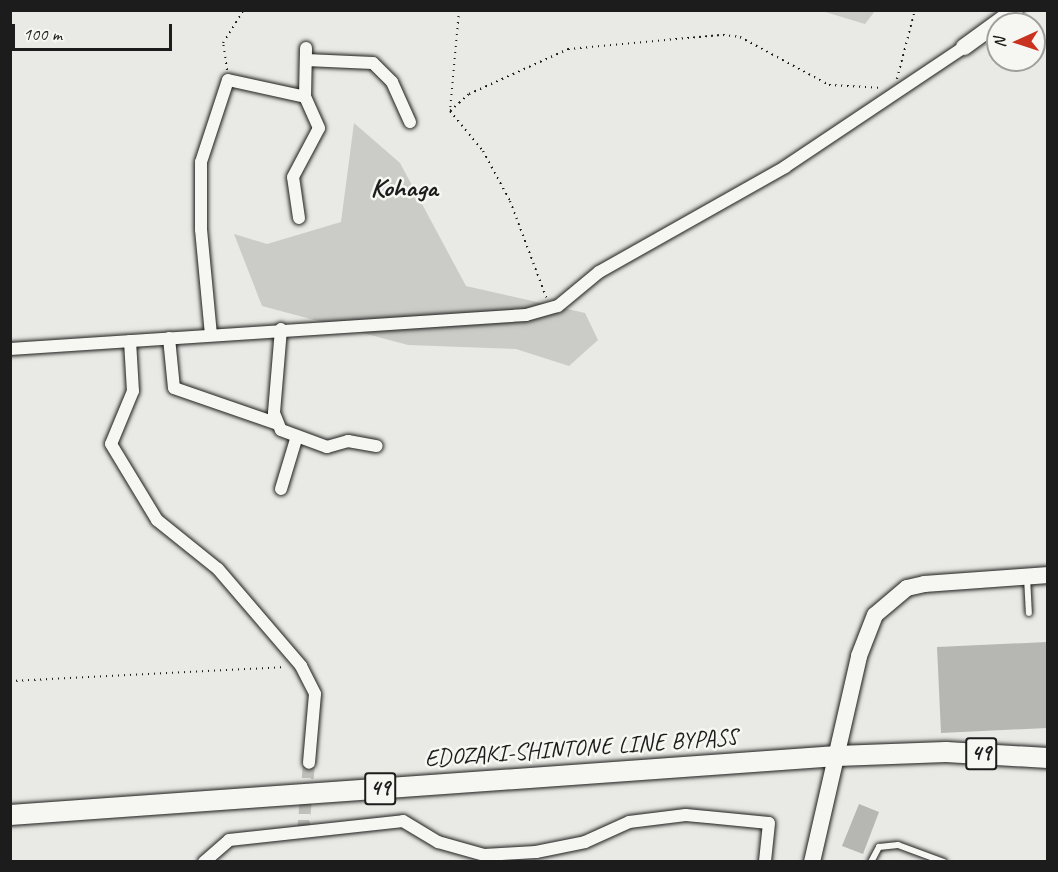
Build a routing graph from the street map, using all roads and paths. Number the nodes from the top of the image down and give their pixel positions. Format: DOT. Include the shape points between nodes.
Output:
graph roads {
  1 [pos="20,10"];
  2 [pos="244,10"];
  3 [pos="459,10"];
  4 [pos="915,10"];
  5 [pos="1015,10"];
  6 [pos="10,11"];
  7 [pos="964,47"];
  8 [pos="228,80"];
  9 [pos="305,97"];
  10 [pos="450,111"];
  11 [pos="410,122"];
  12 [pos="299,218"];
  13 [pos="551,308"];
  14 [pos="281,329"];
  15 [pos="211,335"];
  16 [pos="169,338"];
  17 [pos="130,341"];
  18 [pos="10,349"];
  19 [pos="275,423"];
  20 [pos="297,436"];
  21 [pos="377,446"];
  22 [pos="281,489"];
  23 [pos="1047,575"];
  24 [pos="1027,576"];
  25 [pos="1029,613"];
  26 [pos="301,666"];
  27 [pos="10,681"];
  28 [pos="837,756"];
  29 [pos="1047,758"];
  30 [pos="309,763"];
  31 [pos="10,815"];
  32 [pos="204,861"];
  33 [pos="765,861"];
  34 [pos="812,861"];
  35 [pos="871,861"];
  36 [pos="944,861"];
  1 -- 6 [label="path"];
  2 -- 8 [label="path" via="223,43"];
  3 -- 10 [label="path"];
  4 -- 10 [label="path" via="897,82 882,88 830,85 740,37 723,35 568,49 469,94"];
  5 -- 7 [label="street"];
  7 -- 13 [label="street" via="795,160 599,272"];
  8 -- 9 [label="street"];
  8 -- 15 [label="street" via="201,162 201,230"];
  9 -- 11 [label="street" via="306,54 373,63 392,82"];
  9 -- 12 [label="street" via="319,128 293,177"];
  10 -- 13 [label="path" via="483,151 510,201"];
  13 -- 14 [label="street" via="526,315"];
  14 -- 15 [label="street"];
  14 -- 19 [label="street"];
  15 -- 16 [label="street"];
  16 -- 17 [label="street"];
  16 -- 19 [label="street" via="174,388"];
  17 -- 18 [label="street"];
  17 -- 26 [label="street" via="133,391 111,444 130,483 157,520 218,569"];
  19 -- 20 [label="street"];
  20 -- 21 [label="street" via="327,447 348,441"];
  20 -- 22 [label="street"];
  23 -- 24 [label="street"];
  24 -- 25 [label="lane"];
  24 -- 28 [label="street" via="925,584 889,600 865,633"];
  26 -- 27 [label="path"];
  26 -- 30 [label="street" via="315,694"];
  28 -- 29 [label="main road, EDOZAKI-SHINTONE LINE BYPASS / 49" via="946,753"];
  28 -- 31 [label="main road, EDOZAKI-SHINTONE LINE BYPASS / 49"];
  28 -- 34 [label="street"];
  32 -- 33 [label="street" via="229,840 403,821 438,842 484,855 536,852 585,842 629,822 686,815 769,823"];
  35 -- 36 [label="lane" via="879,848 898,845"];
}
